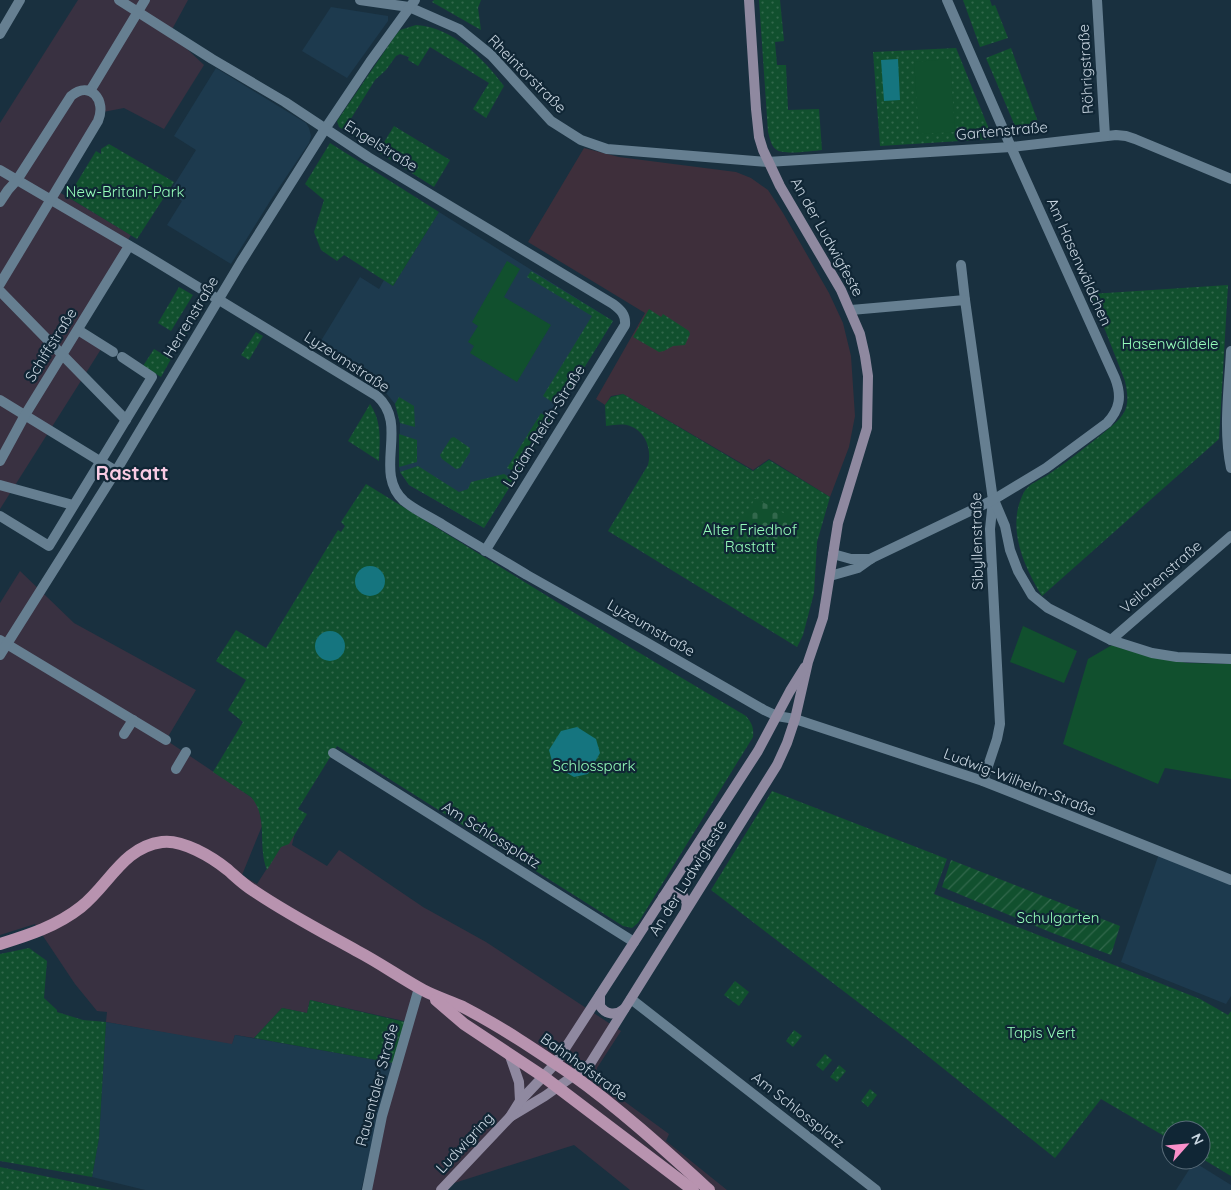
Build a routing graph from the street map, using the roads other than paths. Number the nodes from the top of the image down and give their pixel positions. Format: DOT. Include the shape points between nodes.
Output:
graph roads {
  1 [pos="20,0"];
  2 [pos="119,0"];
  3 [pos="145,0"];
  4 [pos="360,0"];
  5 [pos="749,0"];
  6 [pos="947,0"];
  7 [pos="1097,0"];
  8 [pos="412,4"];
  9 [pos="138,12"];
  10 [pos="0,34"];
  11 [pos="90,91"];
  12 [pos="325,129"];
  13 [pos="1105,136"];
  14 [pos="1011,147"];
  15 [pos="768,162"];
  16 [pos="0,170"];
  17 [pos="1231,179"];
  18 [pos="17,180"];
  19 [pos="52,200"];
  20 [pos="0,202"];
  21 [pos="129,246"];
  22 [pos="961,265"];
  23 [pos="0,284"];
  24 [pos="0,292"];
  25 [pos="219,300"];
  26 [pos="966,300"];
  27 [pos="851,310"];
  28 [pos="625,317"];
  29 [pos="78,330"];
  30 [pos="1231,351"];
  31 [pos="62,355"];
  32 [pos="0,400"];
  33 [pos="25,415"];
  34 [pos="126,418"];
  35 [pos="0,461"];
  36 [pos="100,462"];
  37 [pos="1231,468"];
  38 [pos="116,470"];
  39 [pos="0,485"];
  40 [pos="993,500"];
  41 [pos="73,505"];
  42 [pos="0,516"];
  43 [pos="1231,536"];
  44 [pos="485,551"];
  45 [pos="833,554"];
  46 [pos="872,558"];
  47 [pos="830,576"];
  48 [pos="1111,640"];
  49 [pos="4,642"];
  50 [pos="0,655"];
  51 [pos="1231,658"];
  52 [pos="808,662"];
  53 [pos="777,716"];
  54 [pos="795,719"];
  55 [pos="133,720"];
  56 [pos="124,734"];
  57 [pos="166,740"];
  58 [pos="186,752"];
  59 [pos="332,753"];
  60 [pos="176,769"];
  61 [pos="983,781"];
  62 [pos="1231,880"];
  63 [pos="663,897"];
  64 [pos="684,912"];
  65 [pos="634,942"];
  66 [pos="0,944"];
  67 [pos="423,990"];
  68 [pos="602,992"];
  69 [pos="628,1004"];
  70 [pos="510,1056"];
  71 [pos="555,1064"];
  72 [pos="574,1076"];
  73 [pos="544,1077"];
  74 [pos="557,1088"];
  75 [pos="520,1101"];
  76 [pos="510,1117"];
  77 [pos="445,1188"];
  78 [pos="367,1190"];
  79 [pos="694,1190"];
  80 [pos="708,1190"];
  81 [pos="876,1190"];
  1 -- 10 [label="street"];
  2 -- 9 [label="street, Engelstraße"];
  3 -- 9 [label="street"];
  4 -- 8 [label="street, Rheintorstraße"];
  5 -- 15 [label="street, An der Ludwigfeste" via="759,137"];
  6 -- 14 [label="street, Am Hasenwäldchen"];
  7 -- 13 [label="street, Röhrigstraße"];
  8 -- 12 [label="street, Herrenstraße"];
  8 -- 15 [label="street, Rheintorstraße" via="459,29 491,55 551,121 581,140 623,151"];
  9 -- 11 [label="street"];
  9 -- 12 [label="street, Engelstraße"];
  11 -- 18 [label="street" via="77,92 69,98"];
  11 -- 19 [label="street" via="100,100 102,114"];
  12 -- 25 [label="street, Herrenstraße"];
  12 -- 28 [label="street, Engelstraße" via="613,304"];
  13 -- 14 [label="street, Gartenstraße"];
  13 -- 17 [label="street, Gartenstraße" via="1126,136"];
  14 -- 15 [label="street, Gartenstraße"];
  14 -- 40 [label="street, Am Hasenwäldchen" via="1115,378 1120,401 1107,423 1046,468"];
  15 -- 27 [label="street, An der Ludwigfeste"];
  16 -- 18 [label="street, Lyzeumstraße"];
  18 -- 19 [label="street, Lyzeumstraße"];
  18 -- 20 [label="street"];
  19 -- 21 [label="street, Lyzeumstraße"];
  19 -- 23 [label="street"];
  21 -- 25 [label="street, Lyzeumstraße"];
  21 -- 29 [label="street, Schiffstraße"];
  22 -- 26 [label="street, Sibyllenstraße"];
  24 -- 31 [label="street"];
  25 -- 38 [label="street, Herrenstraße"];
  25 -- 44 [label="street, Lyzeumstraße" via="382,401 392,426 390,472 398,493 411,506"];
  26 -- 27 [label="street"];
  26 -- 40 [label="street, Sibyllenstraße"];
  27 -- 45 [label="street, An der Ludwigfeste" via="868,376 867,428 838,523"];
  28 -- 44 [label="street, Lucian-Reich-Straße" via="624,325"];
  29 -- 31 [label="street, Schiffstraße"];
  29 -- 34 [label="street" via="152,376"];
  30 -- 37 [label="street" via="1228,427"];
  31 -- 33 [label="street, Schiffstraße"];
  31 -- 34 [label="street"];
  32 -- 33 [label="street"];
  33 -- 35 [label="street, Schiffstraße"];
  33 -- 36 [label="street"];
  34 -- 36 [label="street"];
  36 -- 38 [label="street"];
  36 -- 41 [label="street"];
  38 -- 49 [label="street, Herrenstraße"];
  39 -- 41 [label="street"];
  40 -- 46 [label="street, Am Hasenwäldchen"];
  40 -- 48 [label="street" via="1005,526 1018,571 1032,595 1048,608"];
  40 -- 61 [label="street, Sibyllenstraße" via="990,529 1000,724"];
  41 -- 42 [label="street" via="48,546"];
  43 -- 48 [label="street, Veilchenstraße"];
  44 -- 53 [label="street, Lyzeumstraße"];
  45 -- 46 [label="street, Am Hasenwäldchen" via="851,559"];
  45 -- 47 [label="street, An der Ludwigfeste"];
  46 -- 47 [label="street, Am Hasenwäldchen" via="858,568"];
  47 -- 52 [label="street, An der Ludwigfeste" via="823,618"];
  48 -- 51 [label="street" via="1177,657"];
  49 -- 50 [label="street, Herrenstraße"];
  49 -- 55 [label="street"];
  52 -- 53 [label="street, An der Ludwigfeste"];
  52 -- 54 [label="street, An der Ludwigfeste"];
  53 -- 54 [label="street, Lyzeumstraße"];
  53 -- 63 [label="street, An der Ludwigfeste" via="758,751"];
  54 -- 61 [label="street, Ludwig-Wilhelm-Straße"];
  54 -- 64 [label="street, An der Ludwigfeste" via="777,765"];
  55 -- 56 [label="street"];
  55 -- 57 [label="street"];
  58 -- 60 [label="street"];
  59 -- 65 [label="street, Am Schlossplatz"];
  61 -- 62 [label="street, Ludwig-Wilhelm-Straße"];
  63 -- 64 [label="street" via="672,892 682,894 687,903"];
  63 -- 65 [label="street, An der Ludwigfeste"];
  64 -- 69 [label="street, An der Ludwigfeste"];
  65 -- 68 [label="street, An der Ludwigfeste"];
  66 -- 67 [label="main road, Bahnhofstraße" via="50,926 79,909 118,865 143,847 163,841 178,842 228,870 238,880 314,929"];
  67 -- 70 [label="main road, Bahnhofstraße"];
  67 -- 71 [label="main road, Bahnhofstraße" via="462,1007"];
  67 -- 78 [label="street, Rauentaler Straße" via="382,1116"];
  68 -- 69 [label="street" via="599,1002 605,1012 616,1014"];
  68 -- 71 [label="street, An der Ludwigfeste"];
  69 -- 72 [label="street, An der Ludwigfeste" via="590,1064"];
  69 -- 81 [label="street, Am Schlossplatz"];
  70 -- 73 [label="main road, Bahnhofstraße"];
  70 -- 75 [label="street" via="519,1082"];
  71 -- 72 [label="main road, Bahnhofstraße"];
  71 -- 73 [label="street, Ludwigring"];
  72 -- 74 [label="street, An der Ludwigfeste"];
  72 -- 80 [label="main road, Bahnhofstraße" via="660,1145"];
  73 -- 74 [label="main road, Bahnhofstraße"];
  73 -- 75 [label="street, Ludwigring"];
  74 -- 76 [label="street, Ludwigring"];
  74 -- 79 [label="main road, Bahnhofstraße"];
  75 -- 76 [label="street, Ludwigring"];
  76 -- 77 [label="street, Ludwigring"];
}
